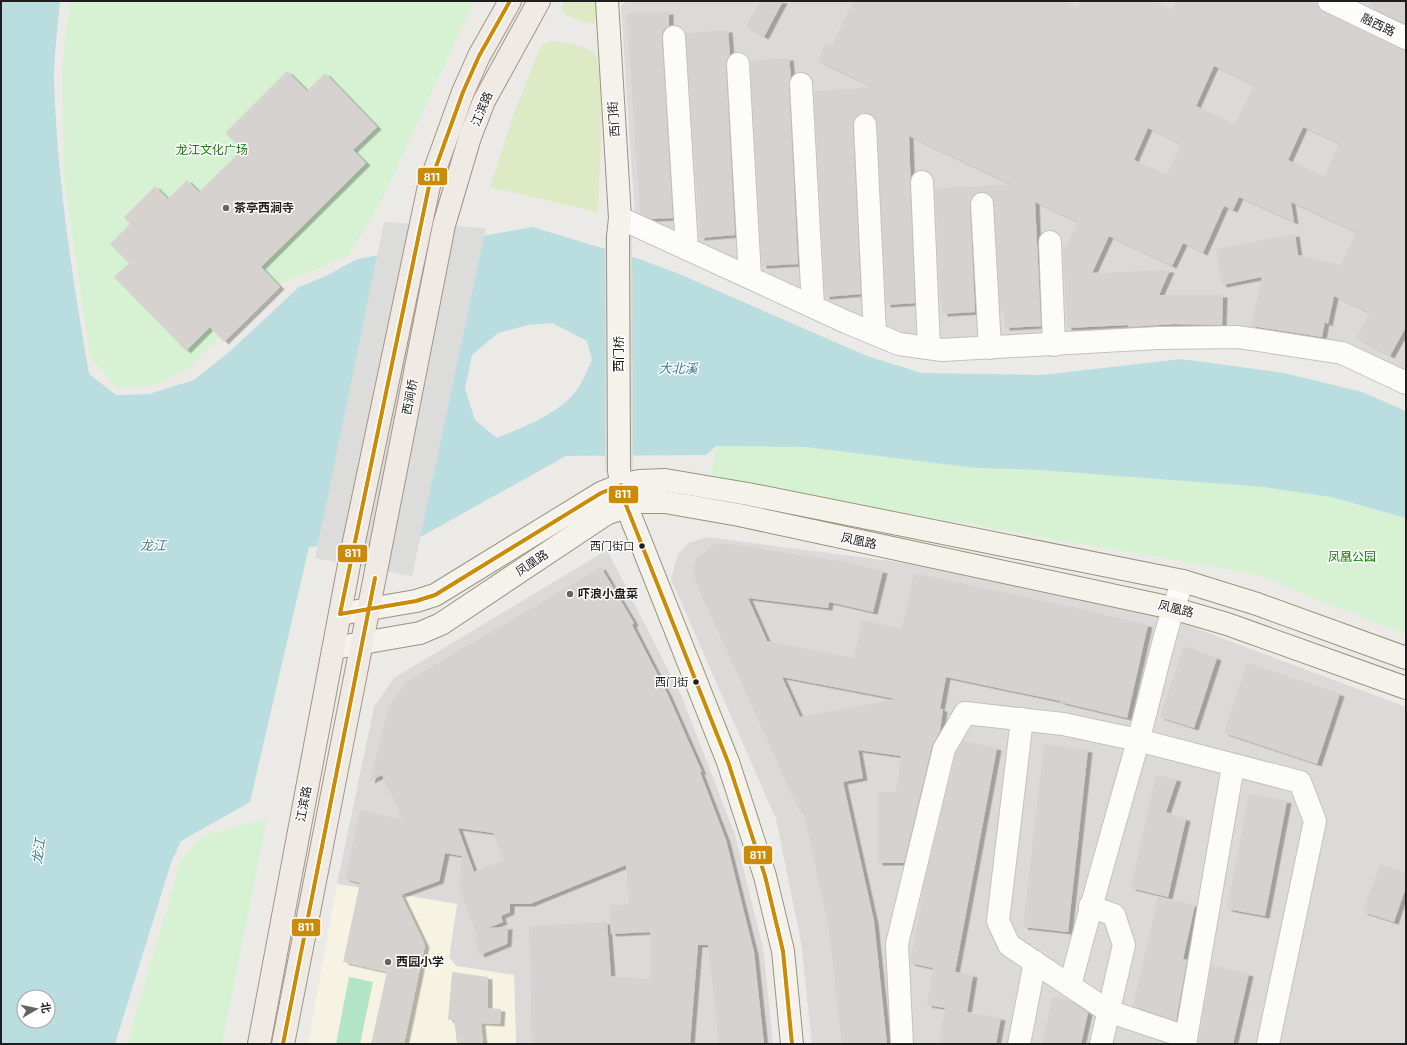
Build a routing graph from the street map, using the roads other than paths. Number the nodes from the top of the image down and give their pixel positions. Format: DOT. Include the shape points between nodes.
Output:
graph roads {
  1 [pos="510,1"];
  2 [pos="539,1"];
  3 [pos="607,1"];
  4 [pos="1329,1"];
  5 [pos="674,37"];
  6 [pos="1406,38"];
  7 [pos="738,64"];
  8 [pos="800,84"];
  9 [pos="865,125"];
  10 [pos="922,182"];
  11 [pos="982,204"];
  12 [pos="420,225"];
  13 [pos="444,225"];
  14 [pos="619,228"];
  15 [pos="1050,242"];
  16 [pos="687,249"];
  17 [pos="750,277"];
  18 [pos="812,306"];
  19 [pos="875,334"];
  20 [pos="1054,345"];
  21 [pos="929,348"];
  22 [pos="990,348"];
  23 [pos="1404,377"];
  24 [pos="620,478"];
  25 [pos="626,505"];
  26 [pos="349,565"];
  27 [pos="1183,581"];
  28 [pos="1172,608"];
  29 [pos="368,609"];
  30 [pos="340,614"];
  31 [pos="362,643"];
  32 [pos="334,648"];
  33 [pos="1406,658"];
  34 [pos="1406,688"];
  35 [pos="1022,719"];
  36 [pos="1138,740"];
  37 [pos="1233,766"];
  38 [pos="1090,906"];
  39 [pos="1035,962"];
  40 [pos="1070,986"];
  41 [pos="1108,1011"];
  42 [pos="1185,1040"];
  43 [pos="259,1044"];
  44 [pos="283,1044"];
  45 [pos="792,1044"];
  46 [pos="902,1044"];
  47 [pos="1019,1044"];
  48 [pos="1101,1044"];
  49 [pos="1268,1044"];
  1 -- 12 [label="main road, 江滨路" via="463,92 429,186"];
  2 -- 13 [label="main road, 江滨路" via="484,101 470,137"];
  3 -- 14 [label="street, 西门街"];
  4 -- 6 [label="street, 融西路"];
  5 -- 16 [label="street"];
  7 -- 17 [label="street"];
  8 -- 18 [label="street"];
  9 -- 19 [label="street"];
  10 -- 21 [label="street"];
  11 -- 22 [label="street"];
  12 -- 26 [label="main road, 西涧桥"];
  13 -- 29 [label="main road, 西涧桥"];
  14 -- 16 [label="street"];
  14 -- 24 [label="street, 西门桥"];
  15 -- 20 [label="street"];
  16 -- 17 [label="street"];
  17 -- 18 [label="street"];
  18 -- 19 [label="street"];
  19 -- 21 [label="street" via="899,344"];
  20 -- 22 [label="street"];
  20 -- 23 [label="street" via="1158,338 1238,337 1342,353"];
  21 -- 22 [label="street"];
  24 -- 25 [label="street"];
  24 -- 27 [label="street, 凤凰路" via="639,481 665,480 764,497"];
  24 -- 29 [label="street, 凤凰路" via="601,493 435,595"];
  25 -- 28 [label="street, 凤凰路" via="665,502 739,515"];
  25 -- 31 [label="street, 凤凰路" via="606,514 441,624 420,633"];
  25 -- 45 [label="street" via="728,762 765,876 782,951"];
  26 -- 30 [label="main road, 江滨路"];
  27 -- 28 [label="street"];
  27 -- 33 [label="street, 凤凰路" via="1257,604"];
  28 -- 34 [label="street, 凤凰路" via="1227,624"];
  28 -- 36 [label="street"];
  29 -- 30 [label="street, 凤凰路"];
  29 -- 31 [label="main road"];
  30 -- 32 [label="main road, 江滨路"];
  31 -- 32 [label="street, 凤凰路"];
  31 -- 44 [label="main road"];
  32 -- 43 [label="main road, 江滨路"];
  35 -- 36 [label="street" via="1063,724"];
  35 -- 39 [label="street" via="998,921 1009,945"];
  35 -- 46 [label="street" via="965,713 944,749 897,944"];
  36 -- 37 [label="street"];
  36 -- 38 [label="street"];
  37 -- 42 [label="street"];
  37 -- 49 [label="street" via="1300,782 1315,821"];
  38 -- 40 [label="street"];
  38 -- 41 [label="street" via="1114,915 1124,945"];
  39 -- 40 [label="street"];
  39 -- 47 [label="street"];
  40 -- 41 [label="street"];
  41 -- 42 [label="street"];
  41 -- 48 [label="street"];
}
